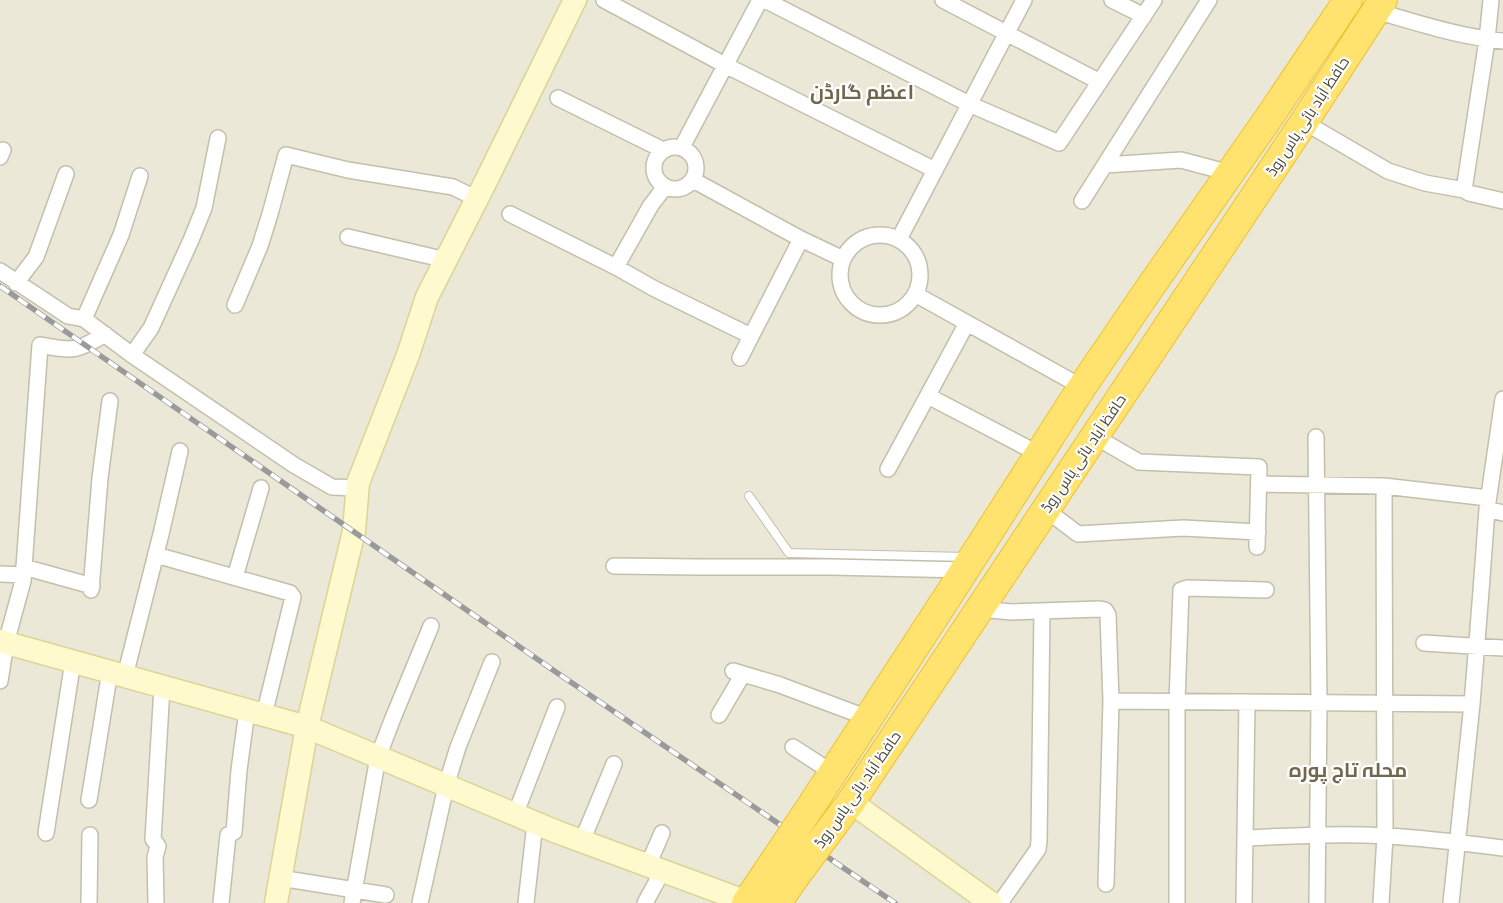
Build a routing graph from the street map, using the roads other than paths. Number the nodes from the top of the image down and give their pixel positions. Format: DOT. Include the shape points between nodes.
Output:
graph roads {
  1 [pos="575,0"];
  2 [pos="604,0"];
  3 [pos="760,0"];
  4 [pos="765,0"];
  5 [pos="943,0"];
  6 [pos="1024,0"];
  7 [pos="1112,0"];
  8 [pos="1154,0"];
  9 [pos="1210,0"];
  10 [pos="1348,0"];
  11 [pos="1491,0"];
  12 [pos="1380,5"];
  13 [pos="1144,16"];
  14 [pos="1007,33"];
  15 [pos="1487,40"];
  16 [pos="1503,42"];
  17 [pos="726,65"];
  18 [pos="1100,82"];
  19 [pos="558,98"];
  20 [pos="969,104"];
  21 [pos="1304,122"];
  22 [pos="218,138"];
  23 [pos="682,148"];
  24 [pos="663,150"];
  25 [pos="1105,165"];
  26 [pos="935,170"];
  27 [pos="1230,173"];
  28 [pos="66,174"];
  29 [pos="140,176"];
  30 [pos="693,180"];
  31 [pos="665,187"];
  32 [pos="1464,190"];
  33 [pos="478,199"];
  34 [pos="1082,201"];
  35 [pos="1503,201"];
  36 [pos="510,214"];
  37 [pos="348,237"];
  38 [pos="802,239"];
  39 [pos="899,239"];
  40 [pos="843,259"];
  41 [pos="446,260"];
  42 [pos="616,267"];
  43 [pos="0,271"];
  44 [pos="16,283"];
  45 [pos="915,294"];
  46 [pos="235,305"];
  47 [pos="84,319"];
  48 [pos="967,323"];
  49 [pos="104,334"];
  50 [pos="751,336"];
  51 [pos="132,355"];
  52 [pos="740,358"];
  53 [pos="1082,386"];
  54 [pos="928,396"];
  55 [pos="1503,399"];
  56 [pos="110,401"];
  57 [pos="1094,436"];
  58 [pos="1316,437"];
  59 [pos="180,451"];
  60 [pos="1039,454"];
  61 [pos="888,469"];
  62 [pos="1260,484"];
  63 [pos="1316,485"];
  64 [pos="1384,486"];
  65 [pos="261,488"];
  66 [pos="357,488"];
  67 [pos="749,496"];
  68 [pos="1487,503"];
  69 [pos="1045,509"];
  70 [pos="1503,513"];
  71 [pos="156,554"];
  72 [pos="969,563"];
  73 [pos="614,566"];
  74 [pos="24,571"];
  75 [pos="0,574"];
  76 [pos="235,577"];
  77 [pos="1266,590"];
  78 [pos="979,609"];
  79 [pos="1042,611"];
  80 [pos="431,626"];
  81 [pos="3,642"];
  82 [pos="1424,643"];
  83 [pos="1476,646"];
  84 [pos="1503,648"];
  85 [pos="73,661"];
  86 [pos="492,662"];
  87 [pos="117,674"];
  88 [pos="0,681"];
  89 [pos="162,687"];
  90 [pos="1111,700"];
  91 [pos="1177,702"];
  92 [pos="1247,702"];
  93 [pos="1319,702"];
  94 [pos="1384,703"];
  95 [pos="1472,704"];
  96 [pos="557,707"];
  97 [pos="256,713"];
  98 [pos="719,715"];
  99 [pos="868,718"];
  100 [pos="307,727"];
  101 [pos="793,747"];
  102 [pos="378,757"];
  103 [pos="614,764"];
  104 [pos="832,773"];
  105 [pos="446,786"];
  106 [pos="89,800"];
  107 [pos="843,813"];
  108 [pos="515,815"];
  109 [pos="535,823"];
  110 [pos="46,833"];
  111 [pos="662,833"];
  112 [pos="90,835"];
  113 [pos="1318,835"];
  114 [pos="1385,836"];
  115 [pos="1245,838"];
  116 [pos="582,841"];
  117 [pos="1458,842"];
  118 [pos="1503,848"];
  119 [pos="656,868"];
  120 [pos="784,870"];
  121 [pos="280,878"];
  122 [pos="1106,884"];
  123 [pos="386,895"];
  124 [pos="353,896"];
  125 [pos="89,903"];
  126 [pos="156,903"];
  127 [pos="221,903"];
  128 [pos="276,903"];
  129 [pos="420,903"];
  130 [pos="526,903"];
  131 [pos="645,903"];
  132 [pos="747,903"];
  133 [pos="778,903"];
  134 [pos="991,903"];
  135 [pos="1000,903"];
  136 [pos="1177,903"];
  137 [pos="1244,903"];
  138 [pos="1317,903"];
  139 [pos="1381,903"];
  140 [pos="1451,903"];
  1 -- 33 [label="street"];
  2 -- 17 [label="street"];
  3 -- 17 [label="street"];
  4 -- 20 [label="street"];
  5 -- 14 [label="street"];
  6 -- 14 [label="street"];
  7 -- 13 [label="street"];
  8 -- 13 [label="street"];
  9 -- 25 [label="street"];
  10 -- 27 [label="highway, حافظ آباد بائی پاس روڈ"];
  11 -- 15 [label="street"];
  12 -- 15 [label="street" via="1443,31"];
  12 -- 21 [label="highway, حافظ آباد بائی پاس روڈ"];
  13 -- 18 [label="street"];
  14 -- 18 [label="street"];
  14 -- 20 [label="street"];
  15 -- 16 [label="street"];
  15 -- 32 [label="street"];
  17 -- 23 [label="street"];
  17 -- 26 [label="street"];
  18 -- 20 [label="street" via="1059,144"];
  19 -- 24 [label="street"];
  20 -- 26 [label="street"];
  21 -- 32 [label="street" via="1388,171 1425,183"];
  21 -- 57 [label="highway, حافظ آباد بائی پاس روڈ"];
  22 -- 51 [label="street" via="204,208 151,328"];
  23 -- 24 [label="street" via="676,146"];
  23 -- 30 [label="street" via="696,161"];
  24 -- 31 [label="street" via="654,168 658,181"];
  25 -- 27 [label="street" via="1181,160"];
  25 -- 34 [label="street"];
  26 -- 39 [label="street"];
  27 -- 53 [label="highway, حافظ آباد بائی پاس روڈ"];
  28 -- 44 [label="street" via="36,258"];
  29 -- 47 [label="street" via="121,234"];
  30 -- 31 [label="street" via="676,190"];
  30 -- 38 [label="street"];
  31 -- 42 [label="street" via="650,205"];
  32 -- 35 [label="street"];
  33 -- 41 [label="street"];
  33 -- 46 [label="street" via="453,187 348,170 286,155 260,246"];
  36 -- 42 [label="street"];
  37 -- 41 [label="street"];
  38 -- 40 [label="street"];
  38 -- 50 [label="street"];
  39 -- 40 [label="street" via="869,236 855,243"];
  39 -- 45 [label="street" via="911,250 918,264 920,279"];
  40 -- 45 [label="street" via="841,286 860,310 876,315 891,314 905,306"];
  41 -- 66 [label="street" via="427,296"];
  42 -- 50 [label="street"];
  43 -- 44 [label="street"];
  44 -- 47 [label="street" via="68,316"];
  45 -- 48 [label="street"];
  47 -- 49 [label="street"];
  48 -- 53 [label="street"];
  48 -- 54 [label="street"];
  49 -- 51 [label="street"];
  49 -- 74 [label="street" via="76,350 40,345"];
  50 -- 52 [label="street"];
  51 -- 66 [label="street" via="294,465 332,487"];
  53 -- 60 [label="highway, حافظ آباد بائی پاس روڈ"];
  54 -- 60 [label="street"];
  54 -- 61 [label="street"];
  55 -- 68 [label="street"];
  56 -- 74 [label="street" via="91,588"];
  57 -- 62 [label="street" via="1139,462 1259,467"];
  57 -- 69 [label="highway, حافظ آباد بائی پاس روڈ"];
  58 -- 63 [label="street"];
  59 -- 71 [label="street"];
  60 -- 72 [label="highway, حافظ آباد بائی پاس روڈ"];
  62 -- 63 [label="street"];
  62 -- 69 [label="street" via="1258,540 1183,528 1078,534"];
  63 -- 64 [label="street"];
  63 -- 93 [label="street"];
  64 -- 68 [label="street"];
  64 -- 94 [label="street"];
  65 -- 76 [label="street"];
  66 -- 100 [label="street" via="354,531"];
  67 -- 72 [label="lane" via="789,554"];
  68 -- 70 [label="street"];
  68 -- 83 [label="street"];
  69 -- 78 [label="highway, حافظ آباد بائی پاس روڈ"];
  71 -- 76 [label="street"];
  71 -- 87 [label="street"];
  72 -- 73 [label="street" via="831,567"];
  72 -- 99 [label="highway, حافظ آباد بائی پاس روڈ"];
  74 -- 75 [label="street"];
  74 -- 81 [label="street"];
  76 -- 97 [label="street" via="290,593 293,597"];
  77 -- 91 [label="street" via="1181,590"];
  78 -- 79 [label="street"];
  78 -- 107 [label="highway, حافظ آباد بائی پاس روڈ"];
  79 -- 90 [label="street" via="1105,610 1108,614"];
  79 -- 135 [label="street" via="1038,849"];
  80 -- 102 [label="street"];
  81 -- 85 [label="street"];
  81 -- 88 [label="street"];
  82 -- 83 [label="street"];
  83 -- 84 [label="street"];
  83 -- 95 [label="street"];
  85 -- 87 [label="street"];
  85 -- 110 [label="street"];
  86 -- 105 [label="street" via="458,746"];
  87 -- 89 [label="street"];
  87 -- 106 [label="street"];
  89 -- 97 [label="street"];
  89 -- 126 [label="street" via="153,839 158,846 155,857"];
  90 -- 91 [label="street"];
  90 -- 122 [label="street"];
  91 -- 92 [label="street"];
  91 -- 136 [label="street"];
  92 -- 93 [label="street"];
  92 -- 115 [label="street"];
  93 -- 94 [label="street"];
  93 -- 113 [label="street"];
  94 -- 95 [label="street"];
  94 -- 114 [label="street"];
  95 -- 117 [label="street"];
  96 -- 108 [label="street"];
  97 -- 100 [label="street"];
  97 -- 127 [label="street" via="238,770 234,832 228,835"];
  98 -- 99 [label="street" via="738,672"];
  99 -- 104 [label="highway, حافظ آباد بائی پاس روڈ"];
  100 -- 102 [label="street"];
  100 -- 121 [label="street"];
  101 -- 104 [label="street"];
  102 -- 105 [label="street"];
  102 -- 124 [label="street"];
  103 -- 116 [label="street"];
  104 -- 120 [label="highway, حافظ آباد بائی پاس روڈ, bridge" via="813,803"];
  105 -- 108 [label="street"];
  105 -- 129 [label="street"];
  107 -- 120 [label="highway, حافظ آباد بائی پاس روڈ, bridge"];
  107 -- 134 [label="street"];
  108 -- 109 [label="street"];
  109 -- 116 [label="street"];
  109 -- 130 [label="street"];
  111 -- 119 [label="street"];
  112 -- 125 [label="street"];
  113 -- 114 [label="street"];
  113 -- 115 [label="street"];
  113 -- 138 [label="street"];
  114 -- 117 [label="street"];
  114 -- 139 [label="street"];
  115 -- 137 [label="street"];
  116 -- 119 [label="street"];
  117 -- 118 [label="street"];
  117 -- 140 [label="street"];
  119 -- 131 [label="street"];
  119 -- 132 [label="street"];
  120 -- 132 [label="highway, حافظ آباد بائی پاس روڈ"];
  120 -- 133 [label="highway, حافظ آباد بائی پاس روڈ"];
  121 -- 124 [label="street"];
  121 -- 128 [label="street"];
  123 -- 124 [label="street"];
}
